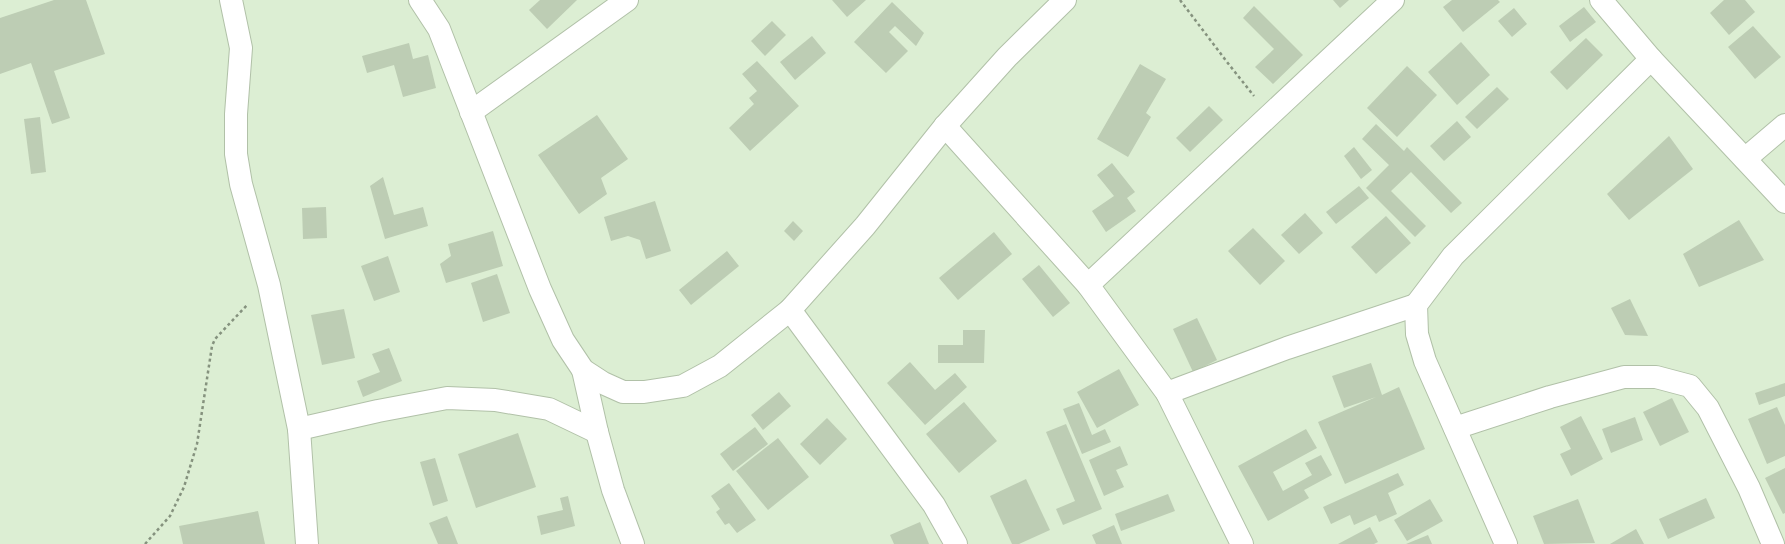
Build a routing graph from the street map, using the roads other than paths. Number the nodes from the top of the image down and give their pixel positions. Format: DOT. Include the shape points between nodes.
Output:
graph roads {
  1 [pos="231,0"];
  2 [pos="420,0"];
  3 [pos="627,0"];
  4 [pos="1065,0"];
  5 [pos="1393,0"];
  6 [pos="1601,0"];
  7 [pos="1651,60"];
  8 [pos="471,112"];
  9 [pos="1785,125"];
  10 [pos="945,126"];
  11 [pos="1745,159"];
  12 [pos="1785,202"];
  13 [pos="1088,285"];
  14 [pos="1416,305"];
  15 [pos="790,310"];
  16 [pos="583,370"];
  17 [pos="1168,393"];
  18 [pos="1455,428"];
  19 [pos="299,429"];
  20 [pos="597,432"];
  21 [pos="306,544"];
  22 [pos="633,544"];
  23 [pos="956,544"];
  24 [pos="1242,544"];
  25 [pos="1506,544"];
  26 [pos="1773,544"];
  1 -- 19 [label="street" via="241,48 236,154 241,184 269,285"];
  2 -- 8 [label="street" via="439,29"];
  3 -- 8 [label="street"];
  4 -- 10 [label="street" via="1007,57"];
  5 -- 13 [label="street"];
  6 -- 7 [label="street"];
  7 -- 11 [label="street"];
  7 -- 14 [label="street" via="1452,256"];
  8 -- 16 [label="street" via="540,289 563,340"];
  9 -- 11 [label="street"];
  10 -- 13 [label="street"];
  10 -- 15 [label="street" via="865,226"];
  11 -- 12 [label="street"];
  13 -- 17 [label="street"];
  14 -- 17 [label="street" via="1287,348"];
  14 -- 18 [label="street" via="1417,334 1425,361"];
  15 -- 16 [label="street" via="720,366 683,386 644,392 623,392"];
  15 -- 23 [label="street" via="934,505"];
  16 -- 20 [label="street"];
  17 -- 24 [label="street"];
  18 -- 25 [label="street"];
  18 -- 26 [label="street" via="1550,397 1624,378 1656,377 1690,386 1708,408 1749,488"];
  19 -- 20 [label="street" via="447,398 495,400 549,409"];
  19 -- 21 [label="street"];
  20 -- 22 [label="street" via="613,490"];
}
